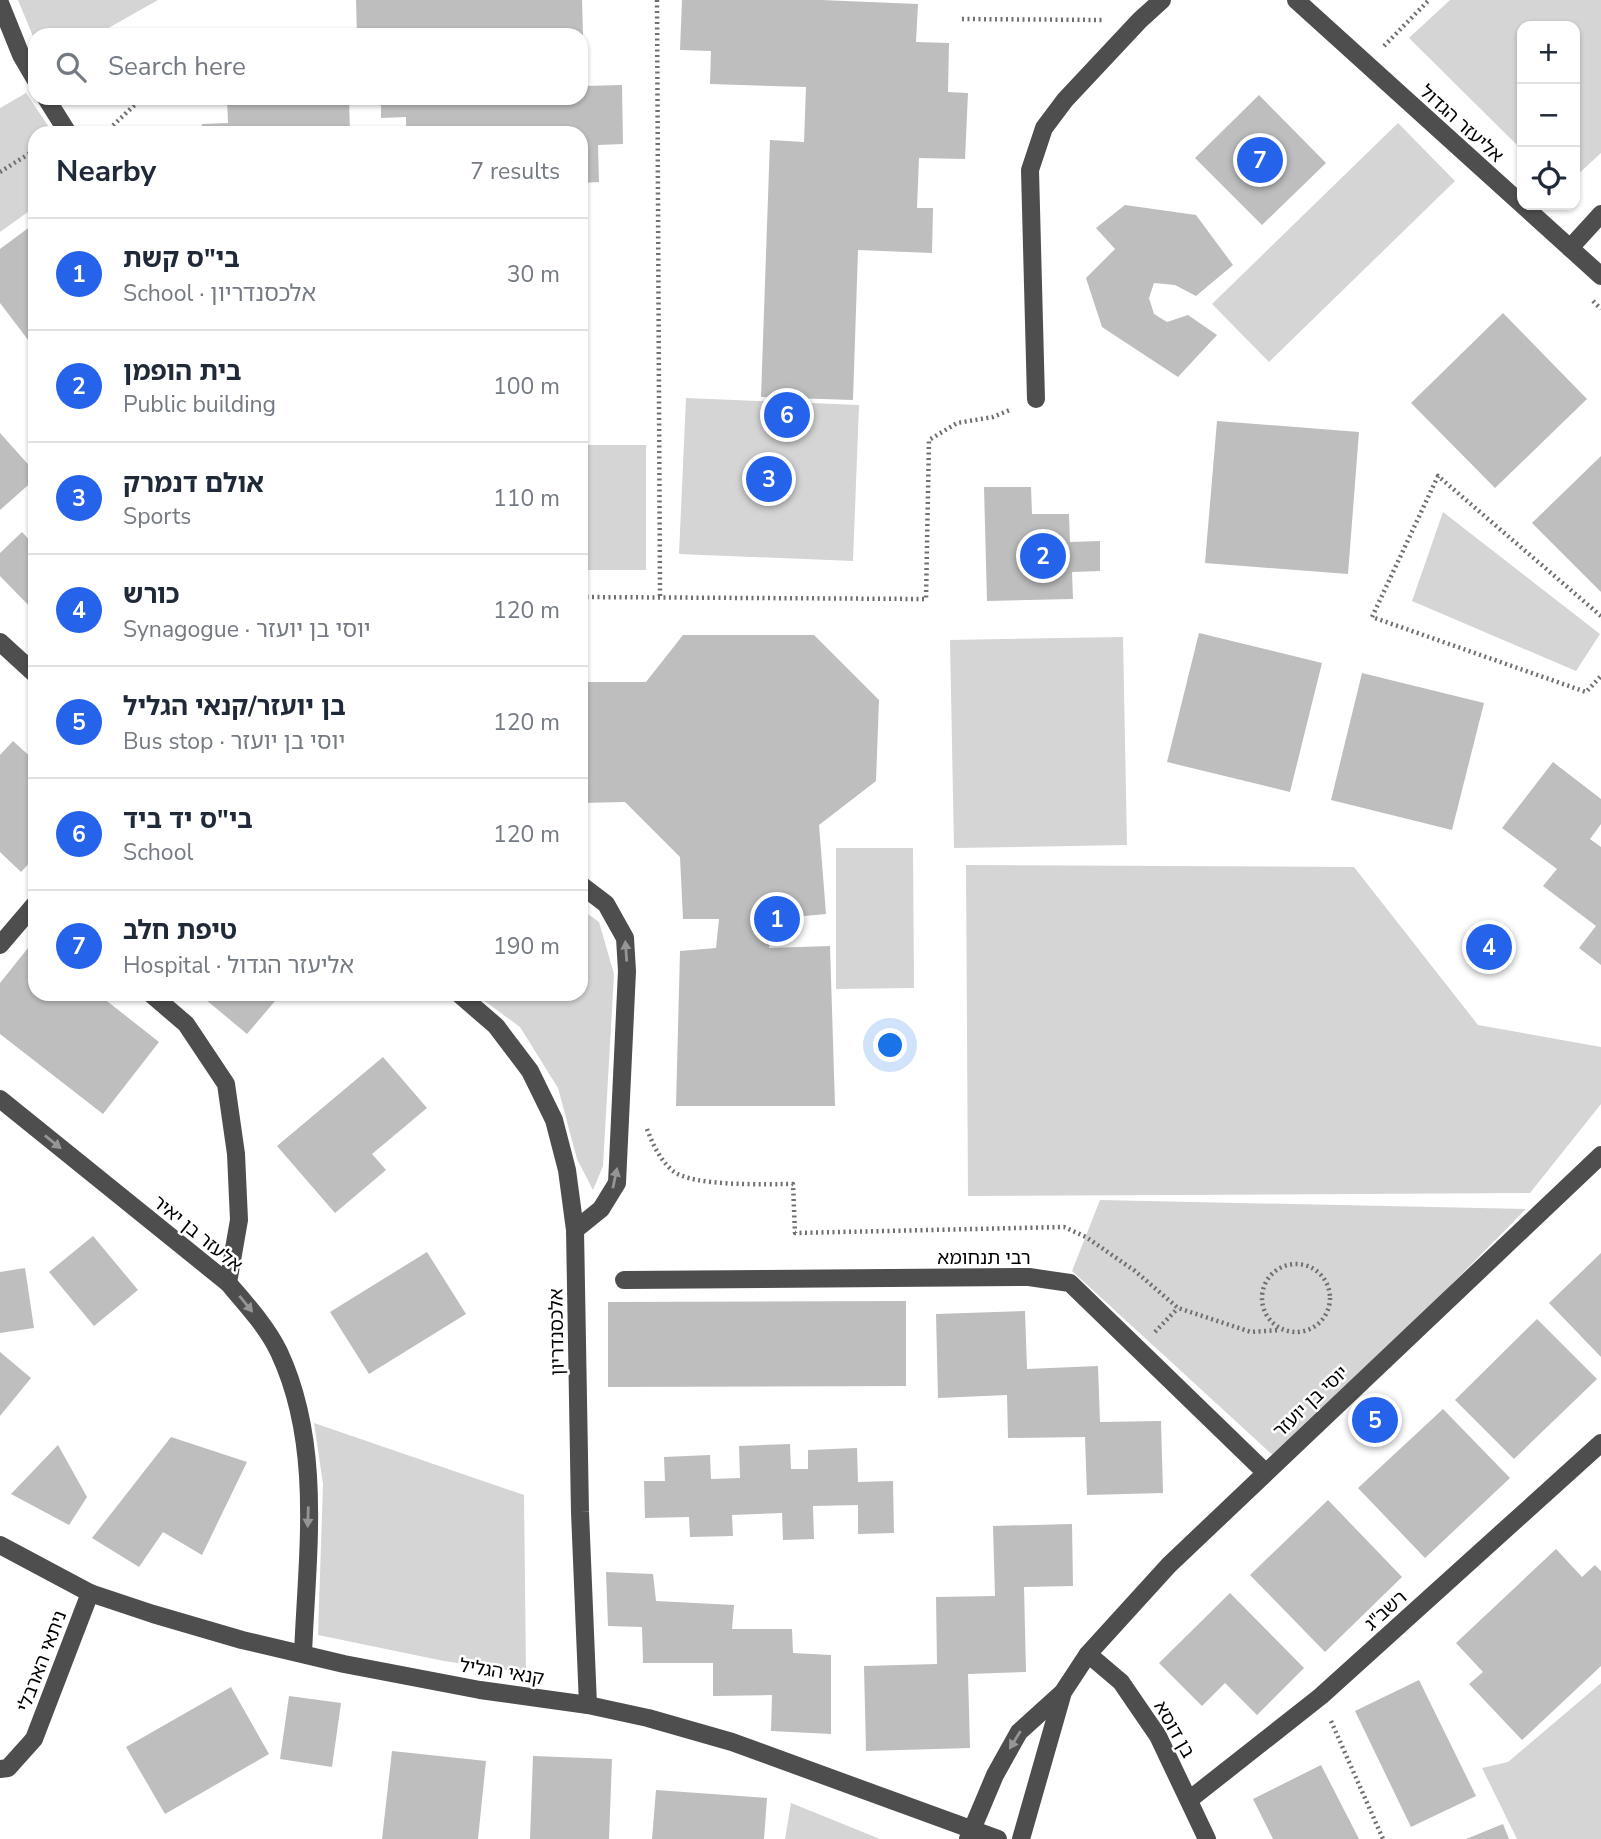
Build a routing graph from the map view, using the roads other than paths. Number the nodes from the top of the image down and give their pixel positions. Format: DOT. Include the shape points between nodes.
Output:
graph roads {
  1 [pos="1162,0"];
  2 [pos="1296,0"];
  3 [pos="0,3"];
  4 [pos="28,67"];
  5 [pos="50,105"];
  6 [pos="64,126"];
  7 [pos="1601,214"];
  8 [pos="1570,248"];
  9 [pos="1601,276"];
  10 [pos="1036,399"];
  11 [pos="0,642"];
  12 [pos="28,668"];
  13 [pos="588,890"];
  14 [pos="28,912"];
  15 [pos="0,945"];
  16 [pos="158,1001"];
  17 [pos="467,1001"];
  18 [pos="0,1100"];
  19 [pos="1601,1155"];
  20 [pos="575,1230"];
  21 [pos="625,1280"];
  22 [pos="228,1283"];
  23 [pos="1601,1443"];
  24 [pos="1265,1472"];
  25 [pos="0,1545"];
  26 [pos="90,1593"];
  27 [pos="303,1654"];
  28 [pos="1088,1654"];
  29 [pos="1063,1692"];
  30 [pos="588,1705"];
  31 [pos="0,1769"];
  32 [pos="1189,1800"];
  33 [pos="970,1834"];
  34 [pos="998,1839"];
  35 [pos="1021,1839"];
  36 [pos="1207,1839"];
  1 -- 10 [label="street" via="1065,100 1044,128 1030,170"];
  2 -- 8 [label="street, אליעזר הגדול"];
  3 -- 4 [label="street"];
  5 -- 6 [label="street"];
  7 -- 8 [label="street"];
  8 -- 9 [label="street, אליעזר הגדול"];
  11 -- 12 [label="street"];
  20 -- 13 [label="street, one-way" via="601,1209 617,1183 627,971 625,938 606,904"];
  14 -- 15 [label="street"];
  16 -- 22 [label="street" via="186,1024 226,1084 239,1220"];
  17 -- 20 [label="street, אלכסנדריון" via="496,1026 530,1071 554,1120"];
  18 -- 22 [label="street, אלעזר בן יאיר, one-way"];
  19 -- 24 [label="street, יוסי בן יועזר"];
  20 -- 30 [label="street, אלכסנדריון"];
  21 -- 24 [label="street, רבי תנחומא" via="1029,1277 1070,1283"];
  22 -- 27 [label="street, אלעזר בן יאיר, one-way" via="278,1351 305,1437 310,1483"];
  23 -- 32 [label="street, רשב\"ג" via="1321,1696"];
  24 -- 28 [label="street, יוסי בן יועזר" via="1169,1565"];
  25 -- 26 [label="street, קנאי הגליל"];
  26 -- 27 [label="street, קנאי הגליל"];
  26 -- 31 [label="street, ניתאי הארבלי" via="34,1739 8,1768"];
  27 -- 30 [label="street, קנאי הגליל" via="480,1690"];
  28 -- 29 [label="street, יוסי בן יועזר"];
  28 -- 32 [label="street, בן דוסא" via="1121,1682 1158,1737"];
  29 -- 33 [label="street, יוסי בן יועזר, one-way" via="1019,1732"];
  29 -- 35 [label="street, יוסי בן יועזר"];
  30 -- 33 [label="street, קנאי הגליל" via="732,1742"];
  32 -- 36 [label="street, בן דוסא"];
  33 -- 34 [label="street, קנאי הגליל"];
}
